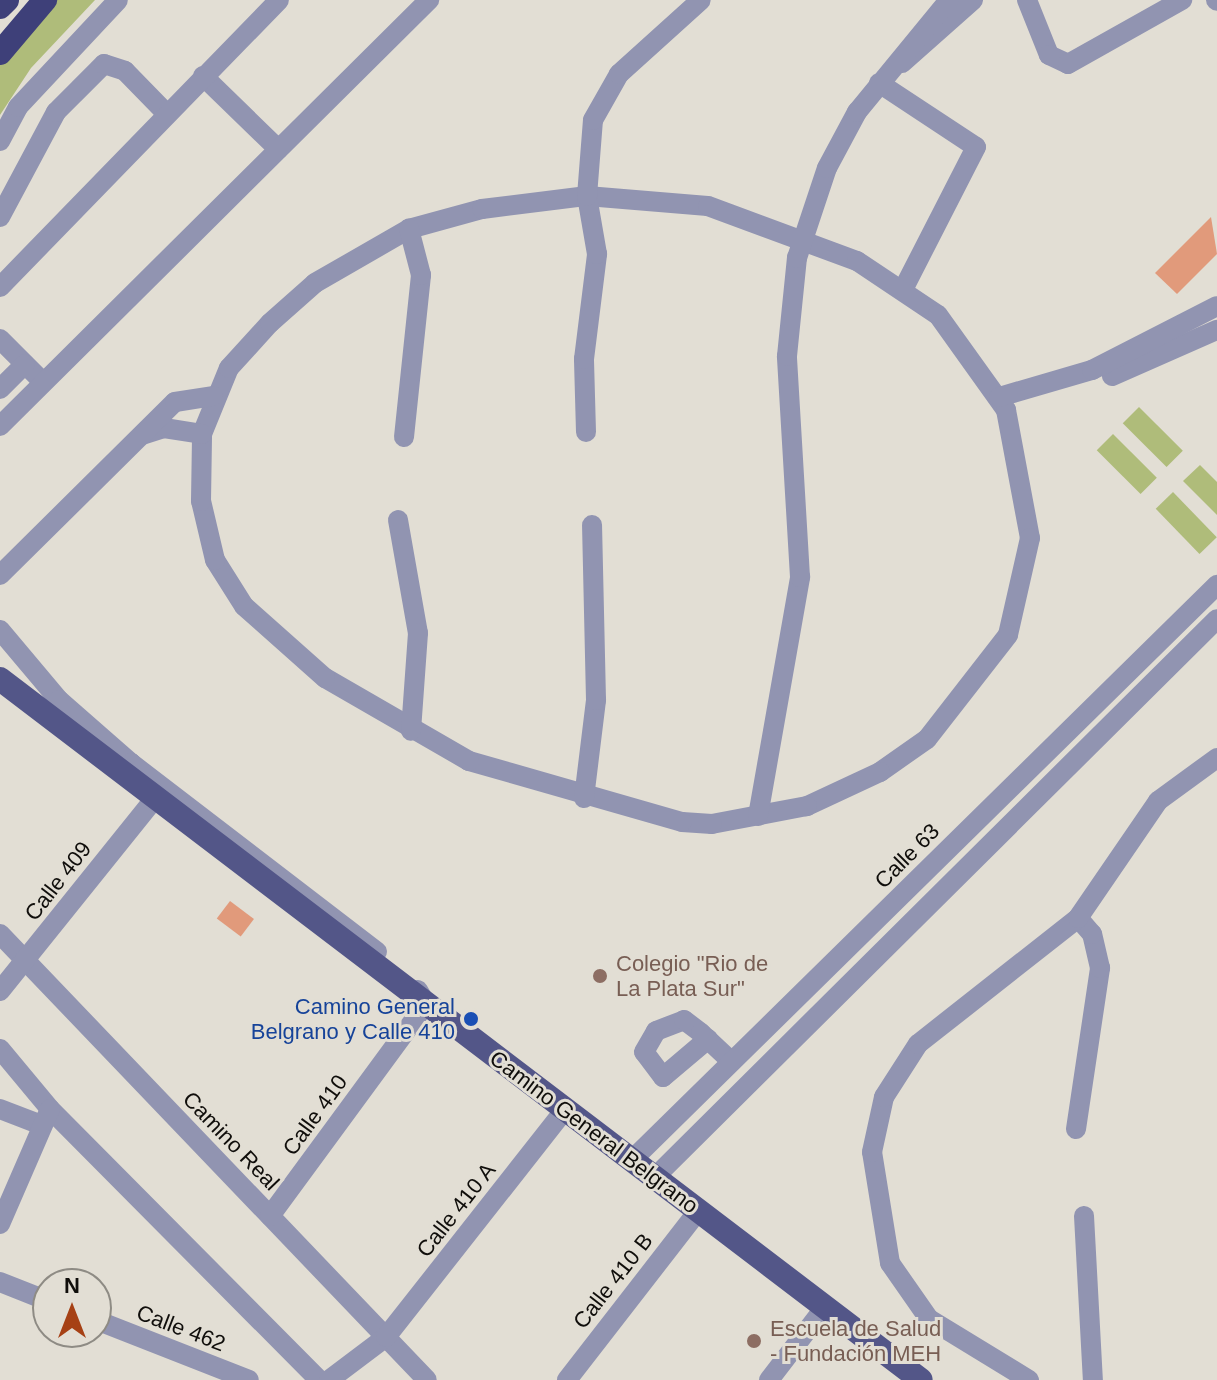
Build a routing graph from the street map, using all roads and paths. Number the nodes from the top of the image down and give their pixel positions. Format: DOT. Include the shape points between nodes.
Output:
graph roads {
  1 [pos="7,0"];
  2 [pos="45,0"];
  3 [pos="118,0"];
  4 [pos="279,0"];
  5 [pos="429,0"];
  6 [pos="701,0"];
  7 [pos="949,0"];
  8 [pos="973,0"];
  9 [pos="1027,0"];
  10 [pos="1182,0"];
  11 [pos="0,7"];
  12 [pos="0,53"];
  13 [pos="203,76"];
  14 [pos="883,77"];
  15 [pos="166,113"];
  16 [pos="0,141"];
  17 [pos="278,149"];
  18 [pos="587,196"];
  19 [pos="0,217"];
  20 [pos="409,229"];
  21 [pos="802,238"];
  22 [pos="1,284"];
  23 [pos="904,288"];
  24 [pos="1217,306"];
  25 [pos="1217,330"];
  26 [pos="2,346"];
  27 [pos="25,364"];
  28 [pos="42,381"];
  29 [pos="0,389"];
  30 [pos="213,396"];
  31 [pos="1002,404"];
  32 [pos="0,426"];
  33 [pos="586,432"];
  34 [pos="202,434"];
  35 [pos="134,437"];
  36 [pos="404,437"];
  37 [pos="398,520"];
  38 [pos="592,525"];
  39 [pos="0,575"];
  40 [pos="1217,585"];
  41 [pos="1217,619"];
  42 [pos="0,630"];
  43 [pos="0,679"];
  44 [pos="411,731"];
  45 [pos="1217,758"];
  46 [pos="129,772"];
  47 [pos="584,798"];
  48 [pos="153,801"];
  49 [pos="758,816"];
  50 [pos="1078,918"];
  51 [pos="0,934"];
  52 [pos="26,961"];
  53 [pos="0,991"];
  54 [pos="426,1004"];
  55 [pos="708,1039"];
  56 [pos="0,1049"];
  57 [pos="732,1062"];
  58 [pos="0,1109"];
  59 [pos="564,1111"];
  60 [pos="44,1117"];
  61 [pos="1076,1129"];
  62 [pos="631,1161"];
  63 [pos="654,1178"];
  64 [pos="698,1211"];
  65 [pos="270,1216"];
  66 [pos="1084,1216"];
  67 [pos="0,1224"];
  68 [pos="0,1282"];
  69 [pos="32,1295"];
  70 [pos="825,1307"];
  71 [pos="112,1326"];
  72 [pos="386,1337"];
  73 [pos="249,1380"];
  74 [pos="319,1380"];
  75 [pos="329,1380"];
  76 [pos="427,1380"];
  77 [pos="567,1380"];
  78 [pos="769,1380"];
  79 [pos="921,1380"];
  80 [pos="1029,1380"];
  81 [pos="1093,1380"];
  1 -- 11 [label="highway"];
  2 -- 12 [label="highway"];
  3 -- 16 [label="street" via="18,107"];
  4 -- 13 [label="street"];
  5 -- 17 [label="street"];
  6 -- 18 [label="street" via="602,97 588,151"];
  7 -- 14 [label="street"];
  8 -- 14 [label="street"];
  9 -- 10 [label="street" via="1049,55 1068,64"];
  13 -- 15 [label="street"];
  13 -- 17 [label="street"];
  14 -- 21 [label="street" via="827,168"];
  14 -- 23 [label="street" via="976,147"];
  15 -- 19 [label="street" via="125,71 104,64 50,121"];
  15 -- 22 [label="street"];
  17 -- 28 [label="street"];
  18 -- 20 [label="street" via="482,209"];
  18 -- 21 [label="street" via="708,206"];
  18 -- 33 [label="street" via="597,254 584,359"];
  20 -- 30 [label="street" via="315,283 248,345"];
  20 -- 36 [label="street" via="421,275"];
  21 -- 23 [label="street"];
  21 -- 49 [label="street" via="787,356 800,577"];
  23 -- 31 [label="street" via="960,338"];
  24 -- 31 [label="street" via="1092,370"];
  25 -- 31 [label="street" via="1136,367"];
  26 -- 27 [label="street"];
  27 -- 28 [label="street"];
  27 -- 29 [label="street"];
  28 -- 32 [label="street"];
  30 -- 34 [label="street"];
  30 -- 35 [label="street" via="175,402"];
  31 -- 49 [label="street" via="1030,538 1008,635 927,739 845,789"];
  34 -- 35 [label="street" via="164,428"];
  34 -- 44 [label="street" via="206,534 226,581 268,631"];
  35 -- 39 [label="street"];
  37 -- 44 [label="street" via="418,633"];
  38 -- 47 [label="street" via="596,700"];
  40 -- 57 [label="street, Calle 63"];
  41 -- 63 [label="street"];
  42 -- 46 [label="street"];
  43 -- 46 [label="main road, Camino General Belgrano"];
  44 -- 47 [label="street" via="469,761"];
  45 -- 50 [label="street" via="1158,801"];
  46 -- 48 [label="main road, Camino General Belgrano"];
  46 -- 54 [label="street" via="374,949"];
  47 -- 49 [label="street" via="682,822"];
  48 -- 52 [label="street, Calle 409"];
  48 -- 54 [label="main road, Camino General Belgrano"];
  50 -- 61 [label="street" via="1092,934 1100,968"];
  50 -- 80 [label="street" via="918,1044 884,1097 872,1152 875,1201 904,1291 948,1333"];
  51 -- 52 [label="street, Camino Real"];
  52 -- 53 [label="street, Calle 409"];
  52 -- 65 [label="street, Camino Real"];
  54 -- 59 [label="main road, Camino General Belgrano"];
  54 -- 65 [label="street, Calle 410"];
  55 -- 57 [label="street"];
  56 -- 60 [label="street"];
  57 -- 62 [label="street, Calle 63"];
  58 -- 60 [label="street"];
  59 -- 62 [label="main road, Camino General Belgrano"];
  59 -- 72 [label="street, Calle 410 A"];
  60 -- 67 [label="street"];
  60 -- 74 [label="street"];
  62 -- 63 [label="main road, Camino General Belgrano"];
  63 -- 64 [label="main road, Camino General Belgrano"];
  64 -- 70 [label="main road, Camino General Belgrano"];
  64 -- 77 [label="street, Calle 410 B"];
  65 -- 72 [label="street, Camino Real"];
  66 -- 81 [label="street"];
  68 -- 69 [label="street"];
  70 -- 78 [label="street"];
  70 -- 79 [label="main road, Camino General Belgrano"];
  71 -- 73 [label="street, Calle 462"];
  72 -- 75 [label="street"];
  72 -- 76 [label="street, Camino Real"];
}
